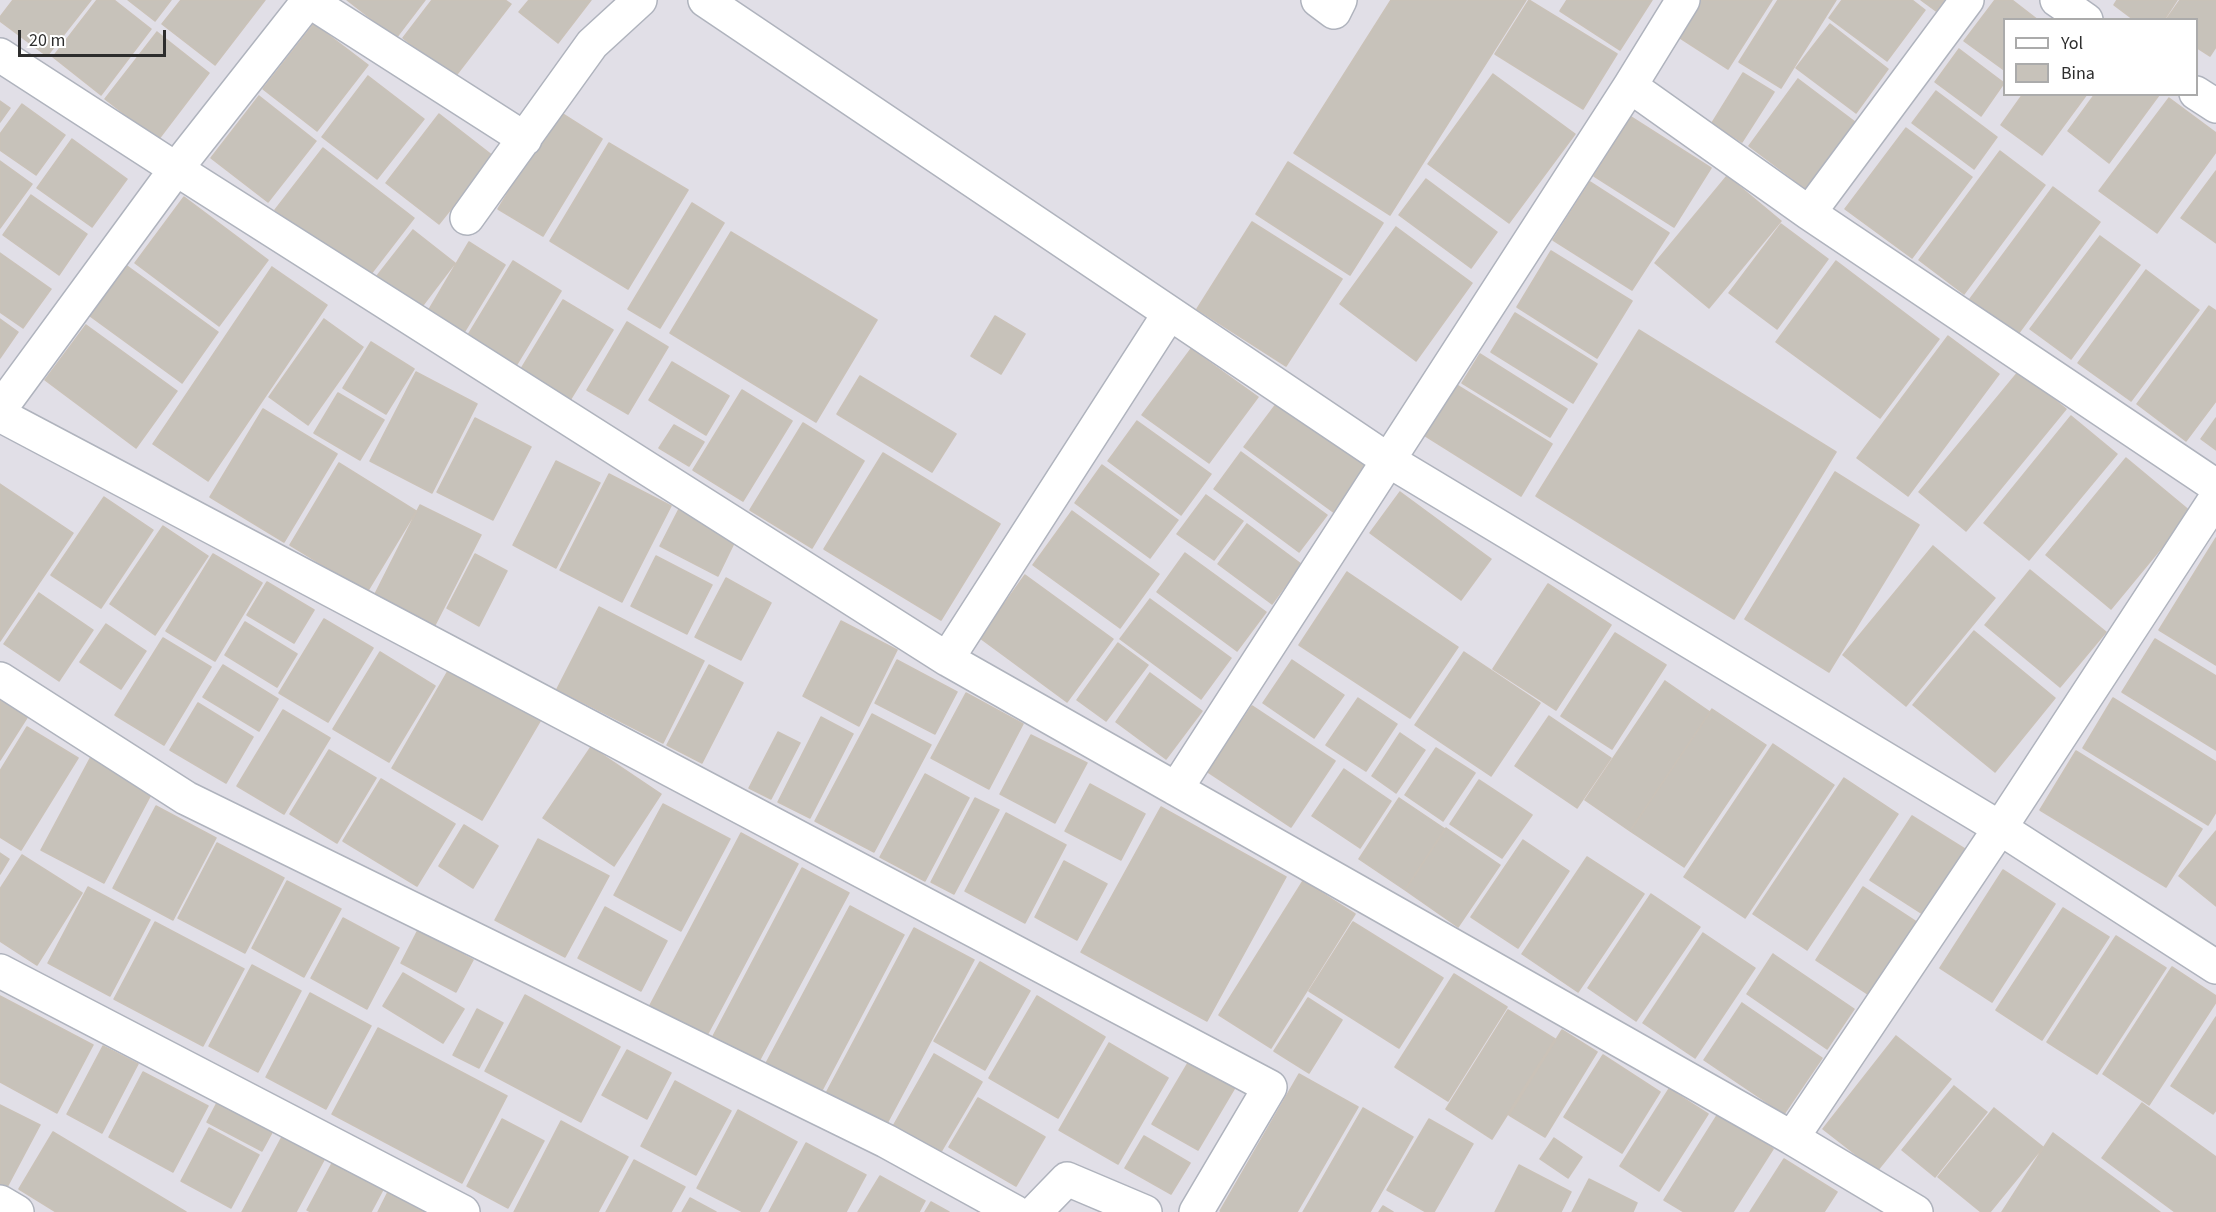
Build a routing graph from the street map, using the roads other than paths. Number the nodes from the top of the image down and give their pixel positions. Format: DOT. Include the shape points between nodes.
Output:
graph roads {
  1 [pos="308,0"];
  2 [pos="640,0"];
  3 [pos="705,0"];
  4 [pos="1318,0"];
  5 [pos="1340,0"];
  6 [pos="1683,0"];
  7 [pos="1967,0"];
  8 [pos="2057,0"];
  9 [pos="2083,18"];
  10 [pos="0,56"];
  11 [pos="1630,86"];
  12 [pos="2198,94"];
  13 [pos="2216,106"];
  14 [pos="525,139"];
  15 [pos="176,169"];
  16 [pos="1809,213"];
  17 [pos="467,218"];
  18 [pos="1169,314"];
  19 [pos="0,409"];
  20 [pos="0,414"];
  21 [pos="1388,459"];
  22 [pos="2216,486"];
  23 [pos="2216,498"];
  24 [pos="947,659"];
  25 [pos="0,679"];
  26 [pos="1176,789"];
  27 [pos="2000,828"];
  28 [pos="2216,968"];
  29 [pos="0,971"];
  30 [pos="1792,1138"];
  31 [pos="0,1202"];
  32 [pos="17,1212"];
  33 [pos="463,1212"];
  34 [pos="1015,1212"];
  35 [pos="1035,1212"];
  36 [pos="1145,1212"];
  37 [pos="1196,1212"];
  38 [pos="1916,1212"];
  1 -- 14 [label="street"];
  1 -- 15 [label="street"];
  2 -- 14 [label="street" via="592,44"];
  3 -- 18 [label="street"];
  4 -- 5 [label="street" via="1334,12"];
  6 -- 11 [label="street"];
  7 -- 16 [label="street"];
  8 -- 9 [label="street"];
  10 -- 15 [label="street"];
  11 -- 16 [label="street"];
  11 -- 21 [label="street"];
  12 -- 13 [label="street"];
  14 -- 17 [label="street"];
  15 -- 19 [label="street"];
  15 -- 24 [label="street"];
  16 -- 22 [label="street"];
  18 -- 21 [label="street"];
  18 -- 24 [label="street"];
  20 -- 37 [label="street" via="1270,1087"];
  21 -- 26 [label="street"];
  21 -- 27 [label="street"];
  23 -- 27 [label="street"];
  24 -- 26 [label="street"];
  25 -- 34 [label="street" via="186,798 886,1141"];
  26 -- 30 [label="street"];
  27 -- 28 [label="street"];
  27 -- 30 [label="street"];
  29 -- 33 [label="street"];
  30 -- 38 [label="street"];
  31 -- 32 [label="street"];
  35 -- 36 [label="street" via="1067,1179"];
}
